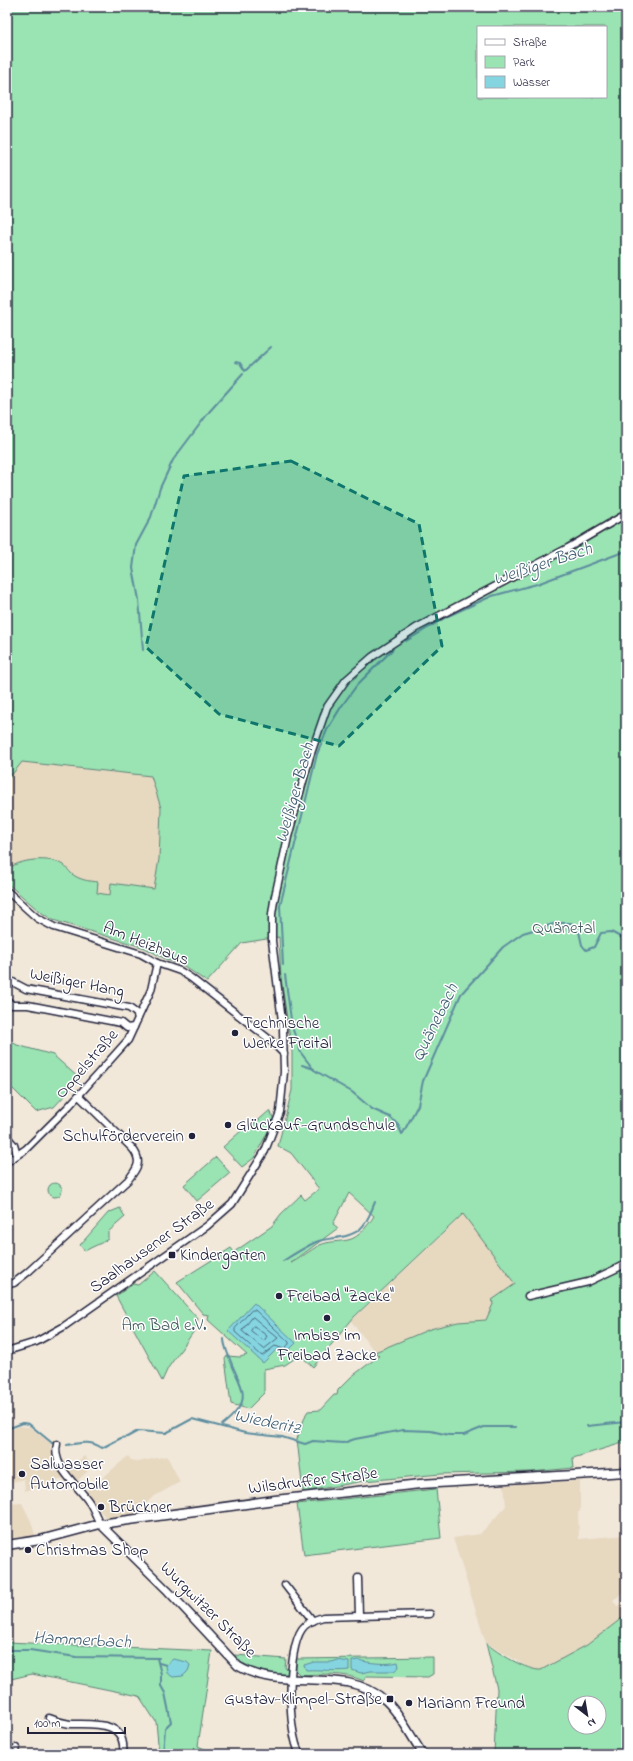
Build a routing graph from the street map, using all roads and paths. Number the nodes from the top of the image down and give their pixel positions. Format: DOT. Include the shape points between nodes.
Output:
graph roads {
  1 [pos="626,514"];
  2 [pos="7,891"];
  3 [pos="157,963"];
  4 [pos="7,979"];
  5 [pos="7,1000"];
  6 [pos="138,1018"];
  7 [pos="134,1026"];
  8 [pos="284,1054"];
  9 [pos="79,1096"];
  10 [pos="7,1137"];
  11 [pos="17,1154"];
  12 [pos="8,1160"];
  13 [pos="626,1264"];
  14 [pos="7,1284"];
  15 [pos="528,1296"];
  16 [pos="7,1351"];
  17 [pos="57,1444"];
  18 [pos="626,1472"];
  19 [pos="100,1524"];
  20 [pos="7,1545"];
  21 [pos="358,1578"];
  22 [pos="285,1584"];
  23 [pos="430,1614"];
  24 [pos="359,1616"];
  25 [pos="312,1621"];
  26 [pos="292,1679"];
  27 [pos="49,1718"];
  28 [pos="123,1754"];
  29 [pos="300,1754"];
  30 [pos="423,1754"];
  1 -- 8 [label="street, Saalhausener Straße" via="397,640 372,657 346,680 327,707 298,798 272,914 272,941 281,1005"];
  2 -- 3 [label="street, Am Heizhaus" via="37,918 54,927 116,945"];
  3 -- 6 [label="street, Oppelstraße" via="151,990"];
  3 -- 8 [label="street, Am Heizhaus" via="192,978"];
  4 -- 6 [label="street, Weißiger Hang" via="26,988 129,1008"];
  5 -- 7 [label="street, Weißiger Hang" via="12,1004 121,1023 127,1028"];
  6 -- 7 [label="street, Oppelstraße"];
  7 -- 9 [label="street, Oppelstraße" via="128,1040"];
  8 -- 16 [label="street, Saalhausener Straße" via="283,1092 274,1132 259,1163 232,1204 194,1236 88,1310 37,1342"];
  9 -- 11 [label="street, Oppelstraße" via="26,1149"];
  9 -- 14 [label="street" via="132,1148 137,1155 138,1168 24,1276 14,1283"];
  10 -- 11 [label="street"];
  11 -- 12 [label="street, Oppelstraße"];
  13 -- 15 [label="street" via="588,1282"];
  17 -- 19 [label="street" via="58,1462 83,1493"];
  18 -- 19 [label="main road, Wilsdruffer Straße" via="420,1484 275,1500"];
  19 -- 20 [label="main road, Wilsdruffer Straße" via="40,1540"];
  19 -- 26 [label="street, Wurgwitzer Straße" via="166,1588 238,1666 252,1674 273,1679"];
  21 -- 24 [label="street"];
  22 -- 25 [label="street"];
  23 -- 24 [label="street"];
  24 -- 25 [label="street" via="323,1617"];
  25 -- 26 [label="street" via="302,1628 295,1642"];
  26 -- 29 [label="street" via="293,1737"];
  26 -- 30 [label="street, Wurgwitzer Straße" via="344,1681 362,1686 379,1696 393,1709"];
  27 -- 28 [label="street" via="62,1723 100,1724 113,1729 123,1740"];
}
